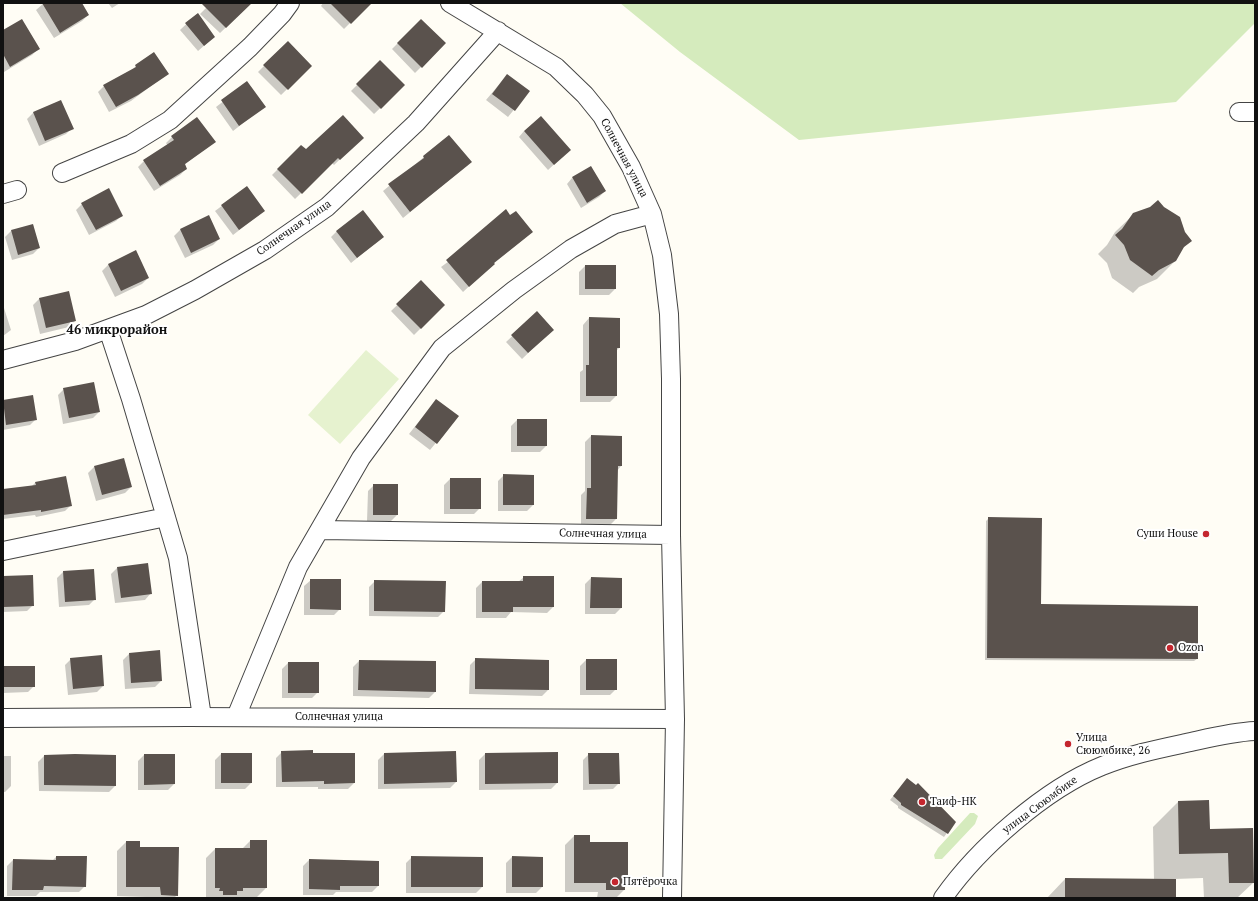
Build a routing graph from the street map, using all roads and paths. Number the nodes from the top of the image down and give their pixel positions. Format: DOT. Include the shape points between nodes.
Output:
graph roads {
  1 [pos="290,3"];
  2 [pos="450,3"];
  3 [pos="498,31"];
  4 [pos="62,173"];
  5 [pos="652,214"];
  6 [pos="108,329"];
  7 [pos="3,360"];
  8 [pos="166,517"];
  9 [pos="320,530"];
  10 [pos="671,535"];
  11 [pos="3,551"];
  12 [pos="202,717"];
  13 [pos="236,717"];
  14 [pos="3,718"];
  15 [pos="674,719"];
  16 [pos="1255,731"];
  17 [pos="672,898"];
  18 [pos="943,898"];
  1 -- 4 [label="street" via="250,47 170,120 131,144"];
  2 -- 3 [label="street, Солнечная улица"];
  3 -- 5 [label="street, Солнечная улица" via="556,67 585,95 602,116 631,167"];
  3 -- 6 [label="street, Солнечная улица" via="416,123 327,206 265,250 195,290 146,315"];
  5 -- 9 [label="street" via="615,224 571,249 514,290 442,348 360,458"];
  5 -- 10 [label="street, Солнечная улица" via="662,255 669,314"];
  6 -- 7 [label="street, Солнечная улица" via="75,341"];
  6 -- 8 [label="street" via="132,399"];
  8 -- 11 [label="street"];
  8 -- 12 [label="street" via="178,558"];
  9 -- 10 [label="street, Солнечная улица"];
  9 -- 13 [label="street" via="298,567"];
  10 -- 15 [label="street, Солнечная улица"];
  12 -- 13 [label="street, Солнечная улица"];
  12 -- 14 [label="street, Солнечная улица"];
  13 -- 15 [label="street, Солнечная улица"];
  15 -- 17 [label="street, Солнечная улица"];
  16 -- 18 [label="street, улица Сююмбике" via="1207,738 1144,752 1081,776 1003,831"];
}
